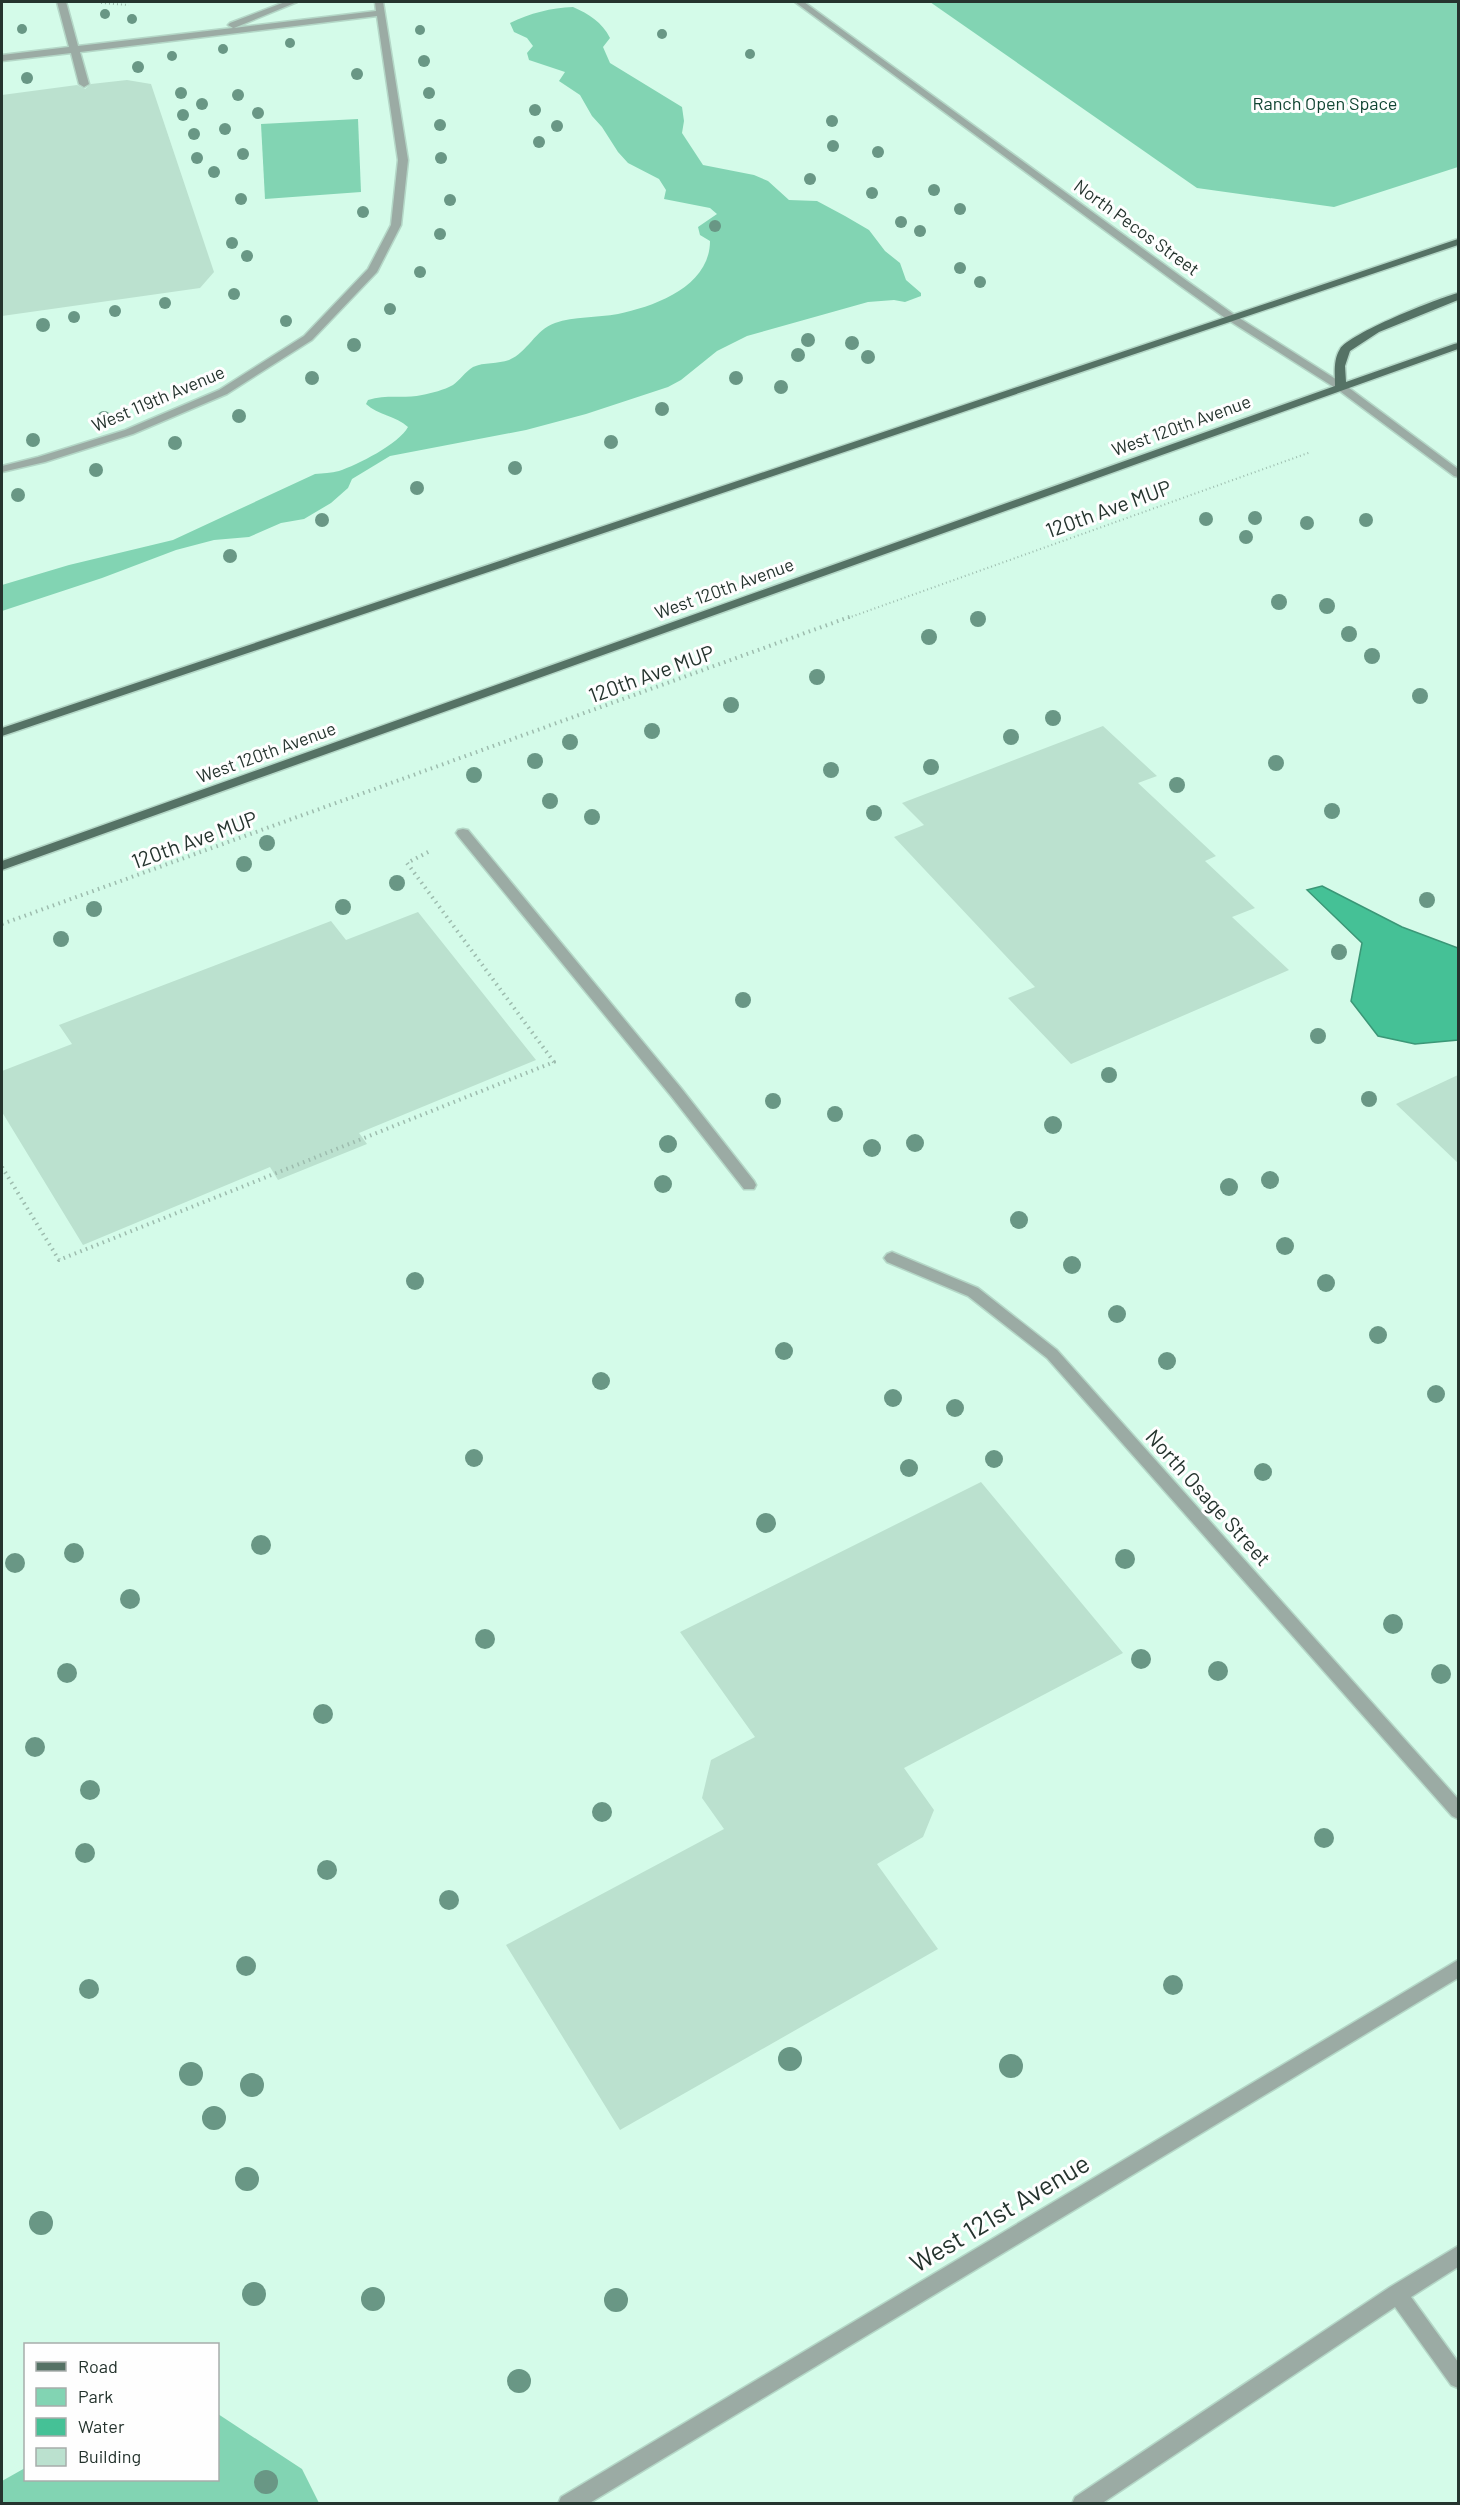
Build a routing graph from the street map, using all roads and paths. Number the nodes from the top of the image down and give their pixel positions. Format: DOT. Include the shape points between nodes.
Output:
graph roads {
  1 [pos="60,2"];
  2 [pos="130,2"];
  3 [pos="292,2"];
  4 [pos="379,2"];
  5 [pos="799,2"];
  6 [pos="121,4"];
  7 [pos="379,14"];
  8 [pos="216,32"];
  9 [pos="72,49"];
  10 [pos="2,58"];
  11 [pos="84,84"];
  12 [pos="1458,242"];
  13 [pos="1458,296"];
  14 [pos="1232,318"];
  15 [pos="1458,346"];
  16 [pos="1341,387"];
  17 [pos="1311,452"];
  18 [pos="2,469"];
  19 [pos="1458,474"];
  20 [pos="2,732"];
  21 [pos="463,833"];
  22 [pos="407,863"];
  23 [pos="2,866"];
  24 [pos="2,924"];
  25 [pos="2,1167"];
  26 [pos="749,1185"];
  27 [pos="892,1258"];
  28 [pos="1458,1811"];
  29 [pos="1458,1968"];
  30 [pos="1458,2256"];
  31 [pos="1397,2294"];
  32 [pos="1458,2378"];
  33 [pos="568,2504"];
  34 [pos="1082,2504"];
  1 -- 9 [label="street"];
  2 -- 6 [label="path"];
  3 -- 8 [label="street"];
  4 -- 7 [label="street, West 119th Avenue"];
  5 -- 14 [label="street, North Pecos Street"];
  7 -- 8 [label="street"];
  7 -- 18 [label="street, West 119th Avenue" via="403,160 396,225 373,270 308,338 223,392 129,432"];
  8 -- 9 [label="street"];
  9 -- 10 [label="street"];
  9 -- 11 [label="street"];
  12 -- 14 [label="main road"];
  13 -- 16 [label="main road" via="1375,330 1345,349 1340,366"];
  14 -- 16 [label="street, North Pecos Street"];
  14 -- 20 [label="main road"];
  15 -- 16 [label="main road, West 120th Avenue"];
  16 -- 19 [label="street, North Pecos Street"];
  16 -- 23 [label="main road, West 120th Avenue"];
  17 -- 24 [label="path, 120th Ave MUP"];
  21 -- 26 [label="street"];
  22 -- 25 [label="path" via="554,1062 59,1260"];
  27 -- 28 [label="street, North Osage Street" via="973,1292 1052,1354"];
  29 -- 33 [label="street, West 121st Avenue"];
  30 -- 31 [label="street"];
  31 -- 32 [label="street"];
  31 -- 34 [label="street"];
}
